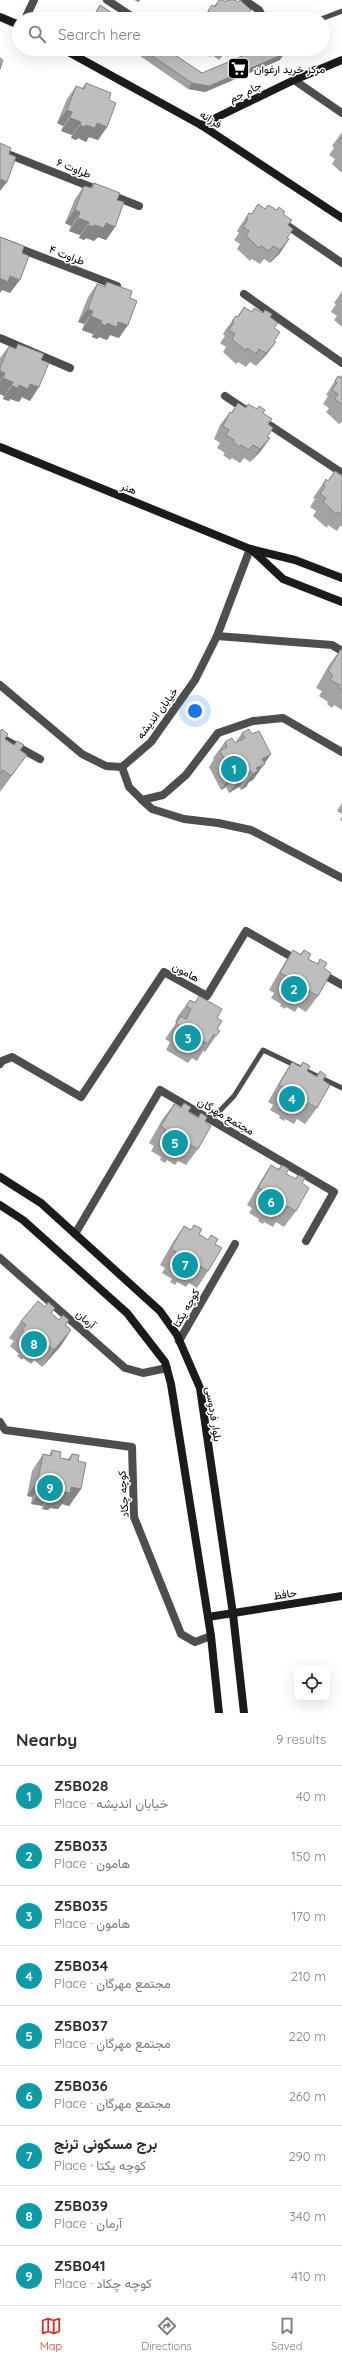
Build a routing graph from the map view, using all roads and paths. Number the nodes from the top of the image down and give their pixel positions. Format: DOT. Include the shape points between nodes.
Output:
graph roads {
  1 [pos="34,0"];
  2 [pos="107,0"];
  3 [pos="244,0"];
  4 [pos="342,11"];
  5 [pos="28,12"];
  6 [pos="125,12"];
  7 [pos="260,12"];
  8 [pos="330,16"];
  9 [pos="0,17"];
  10 [pos="12,22"];
  11 [pos="76,56"];
  12 [pos="342,60"];
  13 [pos="294,80"];
  14 [pos="342,113"];
  15 [pos="201,125"];
  16 [pos="0,151"];
  17 [pos="139,206"];
  18 [pos="276,218"];
  19 [pos="342,218"];
  20 [pos="0,242"];
  21 [pos="342,262"];
  22 [pos="126,289"];
  23 [pos="244,294"];
  24 [pos="0,338"];
  25 [pos="342,363"];
  26 [pos="70,368"];
  27 [pos="225,396"];
  28 [pos="0,447"];
  29 [pos="342,474"];
  30 [pos="250,549"];
  31 [pos="342,578"];
  32 [pos="342,602"];
  33 [pos="217,636"];
  34 [pos="342,651"];
  35 [pos="0,684"];
  36 [pos="0,737"];
  37 [pos="342,752"];
  38 [pos="40,759"];
  39 [pos="122,767"];
  40 [pos="142,800"];
  41 [pos="342,878"];
  42 [pos="342,985"];
  43 [pos="0,1064"];
  44 [pos="342,1088"];
  45 [pos="211,1120"];
  46 [pos="0,1177"];
  47 [pos="0,1205"];
  48 [pos="75,1234"];
  49 [pos="306,1242"];
  50 [pos="235,1244"];
  51 [pos="0,1258"];
  52 [pos="179,1341"];
  53 [pos="167,1368"];
  54 [pos="0,1422"];
  55 [pos="342,1596"];
  56 [pos="233,1614"];
  57 [pos="208,1617"];
  58 [pos="211,1636"];
  59 [pos="219,1713"];
  60 [pos="244,1713"];
  1 -- 5 [label="street"];
  2 -- 6 [label="street"];
  3 -- 7 [label="street"];
  4 -- 8 [label="lane"];
  9 -- 10 [label="main road"];
  11 -- 15 [label="main road, فرزانه"];
  12 -- 13 [label="main road, جام جم"];
  13 -- 14 [label="street"];
  13 -- 15 [label="main road, جام جم"];
  15 -- 19 [label="main road, فرزانه"];
  16 -- 17 [label="street, طراوت ۶"];
  18 -- 21 [label="street"];
  20 -- 22 [label="street, طراوت ۴"];
  23 -- 25 [label="street"];
  24 -- 26 [label="street"];
  27 -- 29 [label="street"];
  28 -- 30 [label="main road, هنر"];
  30 -- 31 [label="main road, هنر" via="295,560"];
  30 -- 32 [label="main road, هنر" via="283,579"];
  30 -- 33 [label="street, خیابان اندیشه"];
  33 -- 34 [label="street" via="332,645"];
  33 -- 39 [label="street, خیابان اندیشه" via="195,680 151,742"];
  35 -- 39 [label="street" via="82,754 106,766"];
  36 -- 38 [label="street"];
  37 -- 40 [label="street" via="283,718 253,721 218,733 186,775 163,794"];
  39 -- 40 [label="street" via="129,787"];
  40 -- 41 [label="street" via="152,809 184,819 251,830"];
  42 -- 43 [label="street, هامون" via="246,931 207,996 164,972 81,1098 12,1057"];
  44 -- 45 [label="lane" via="263,1050 234,1096"];
  45 -- 48 [label="street, مجتمع مهرگان" via="160,1090"];
  45 -- 49 [label="street, مجتمع مهرگان" via="334,1192"];
  46 -- 48 [label="main road, بلوار فردوسی" via="41,1203"];
  47 -- 53 [label="main road" via="23,1220 127,1313"];
  48 -- 52 [label="main road, بلوار فردوسی" via="160,1311"];
  50 -- 52 [label="street, کوچه یکتا"];
  51 -- 53 [label="street, آرمان" via="125,1368 143,1373"];
  52 -- 56 [label="main road, بلوار فردوسی" via="200,1388"];
  53 -- 57 [label="main road"];
  54 -- 58 [label="street, کوچه چکاد" via="5,1430 132,1447 134,1517 180,1634 195,1642"];
  55 -- 56 [label="main road, حافظ"];
  56 -- 57 [label="main road, حافظ"];
  56 -- 60 [label="main road, بلوار فردوسی"];
  57 -- 58 [label="main road"];
  58 -- 59 [label="main road"];
}
